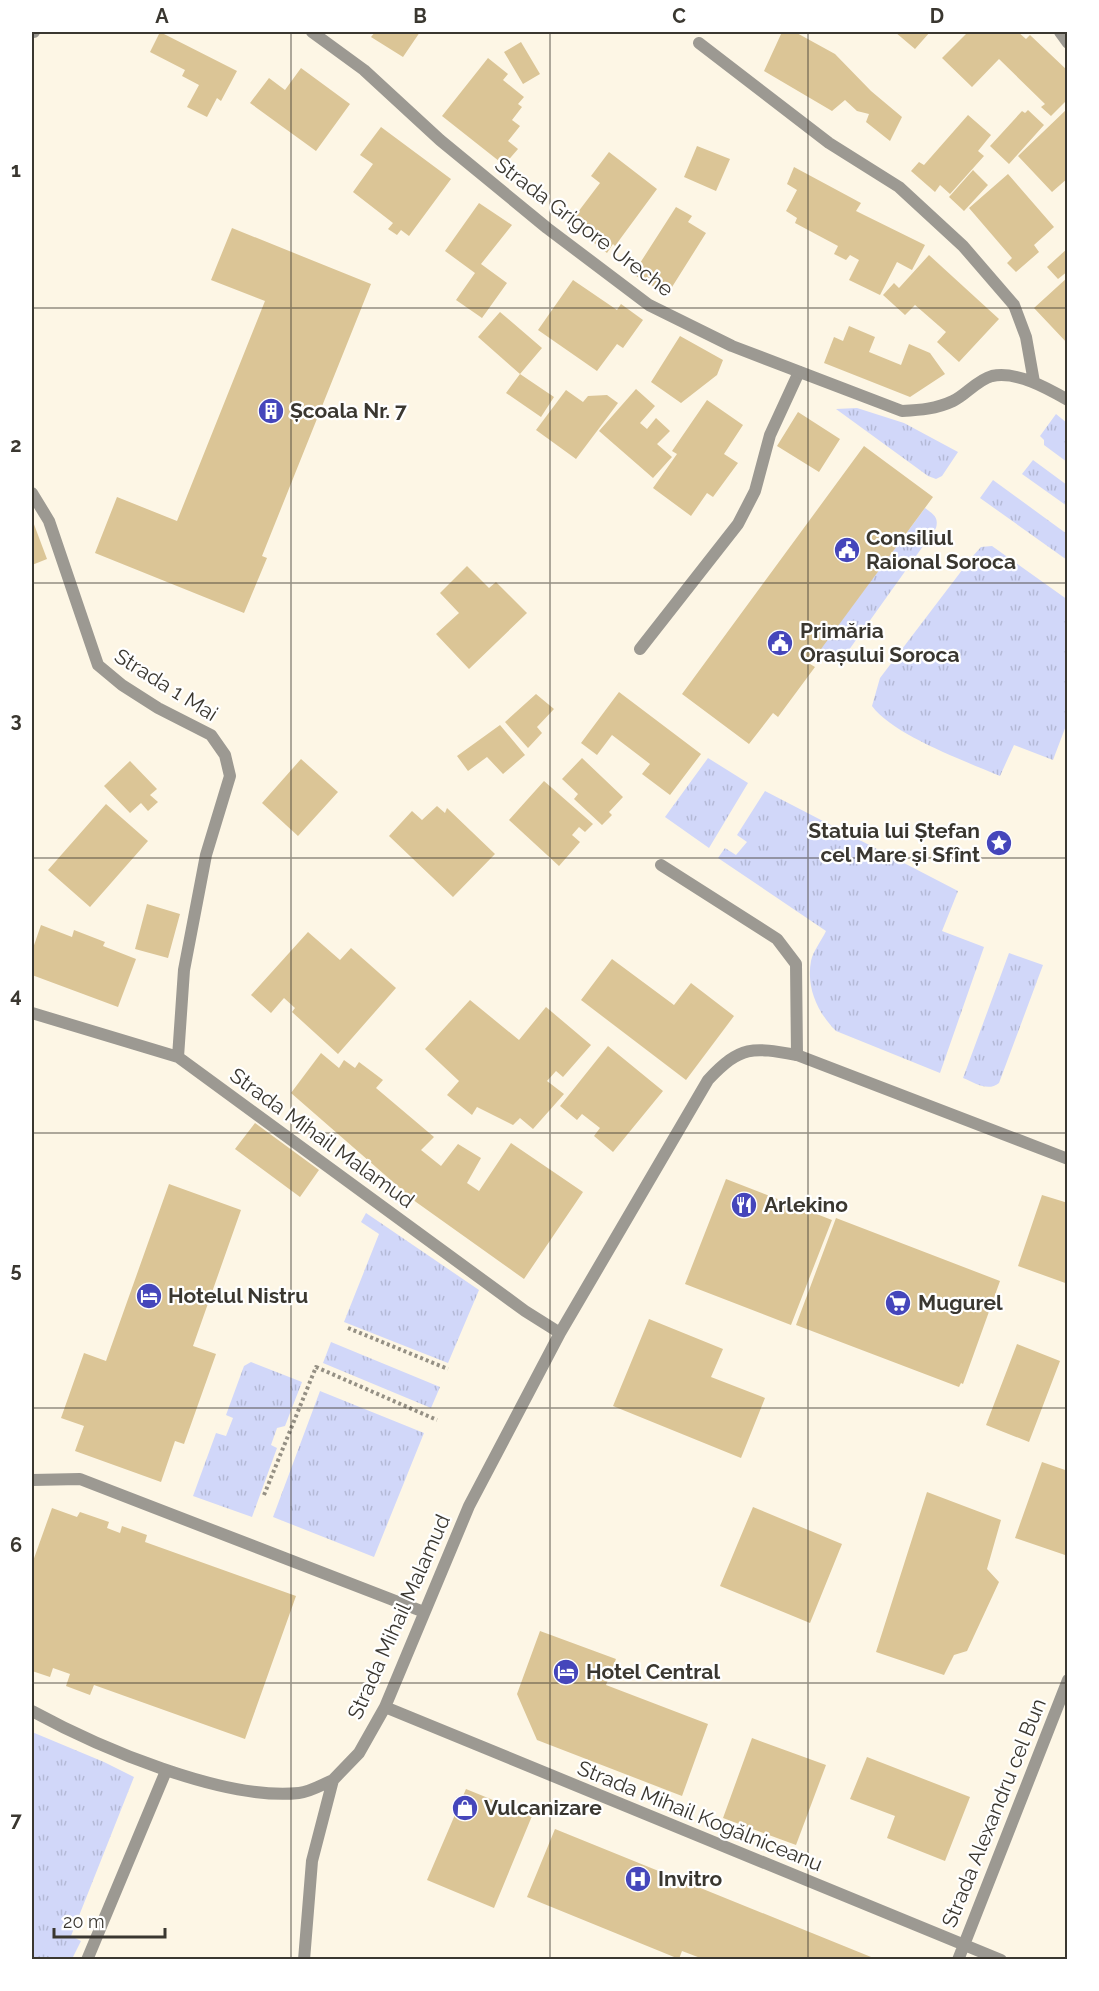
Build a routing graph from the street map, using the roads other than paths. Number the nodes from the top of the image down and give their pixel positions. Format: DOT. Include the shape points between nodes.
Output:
graph roads {
  1 [pos="312,32"];
  2 [pos="1060,32"];
  3 [pos="1068,43"];
  4 [pos="699,44"];
  5 [pos="798,372"];
  6 [pos="1034,382"];
  7 [pos="1068,400"];
  8 [pos="32,494"];
  9 [pos="640,649"];
  10 [pos="662,865"];
  11 [pos="32,1013"];
  12 [pos="797,1055"];
  13 [pos="178,1057"];
  14 [pos="1068,1159"];
  15 [pos="560,1333"];
  16 [pos="32,1479"];
  17 [pos="424,1612"];
  18 [pos="1068,1680"];
  19 [pos="385,1707"];
  20 [pos="32,1711"];
  21 [pos="166,1771"];
  22 [pos="333,1780"];
  23 [pos="963,1946"];
  24 [pos="87,1959"];
  25 [pos="304,1959"];
  26 [pos="957,1959"];
  27 [pos="1001,1959"];
  1 -- 5 [label="street, Strada Grigore Ureche" via="364,70 440,140 547,228 649,305 732,346"];
  2 -- 3 [label="street"];
  4 -- 6 [label="street" via="829,143 899,187 963,246 1014,305 1026,337"];
  5 -- 6 [label="street, Strada Grigore Ureche" via="902,411 930,409 954,401 992,376"];
  5 -- 9 [label="street" via="770,435 755,491 738,524"];
  6 -- 7 [label="street, Strada Grigore Ureche"];
  8 -- 13 [label="street, Strada 1 Mai" via="49,521 98,665 158,708 212,735 225,755 230,776 206,855 186,958"];
  10 -- 12 [label="street" via="777,939 796,964"];
  11 -- 13 [label="street, Strada Mihail Malamud"];
  12 -- 14 [label="street"];
  12 -- 15 [label="street, Strada Mihail Malamud" via="759,1048 726,1061 708,1080"];
  13 -- 15 [label="street, Strada Mihail Malamud"];
  15 -- 17 [label="street, Strada Mihail Malamud" via="469,1506"];
  16 -- 17 [label="street" via="80,1479"];
  17 -- 19 [label="street, Strada Mihail Malamud"];
  18 -- 23 [label="street, Strada Alexandru cel Bun"];
  19 -- 22 [label="street, Strada Mihail Malamud" via="359,1753"];
  19 -- 23 [label="street, Strada Mihail Kogălniceanu"];
  20 -- 21 [label="street" via="58,1726"];
  21 -- 22 [label="street" via="267,1793 301,1793"];
  21 -- 24 [label="street"];
  22 -- 25 [label="street, Strada Mihail Malamud" via="312,1861"];
  23 -- 26 [label="street, Strada Alexandru cel Bun"];
  23 -- 27 [label="street, Strada Mihail Kogălniceanu"];
}
